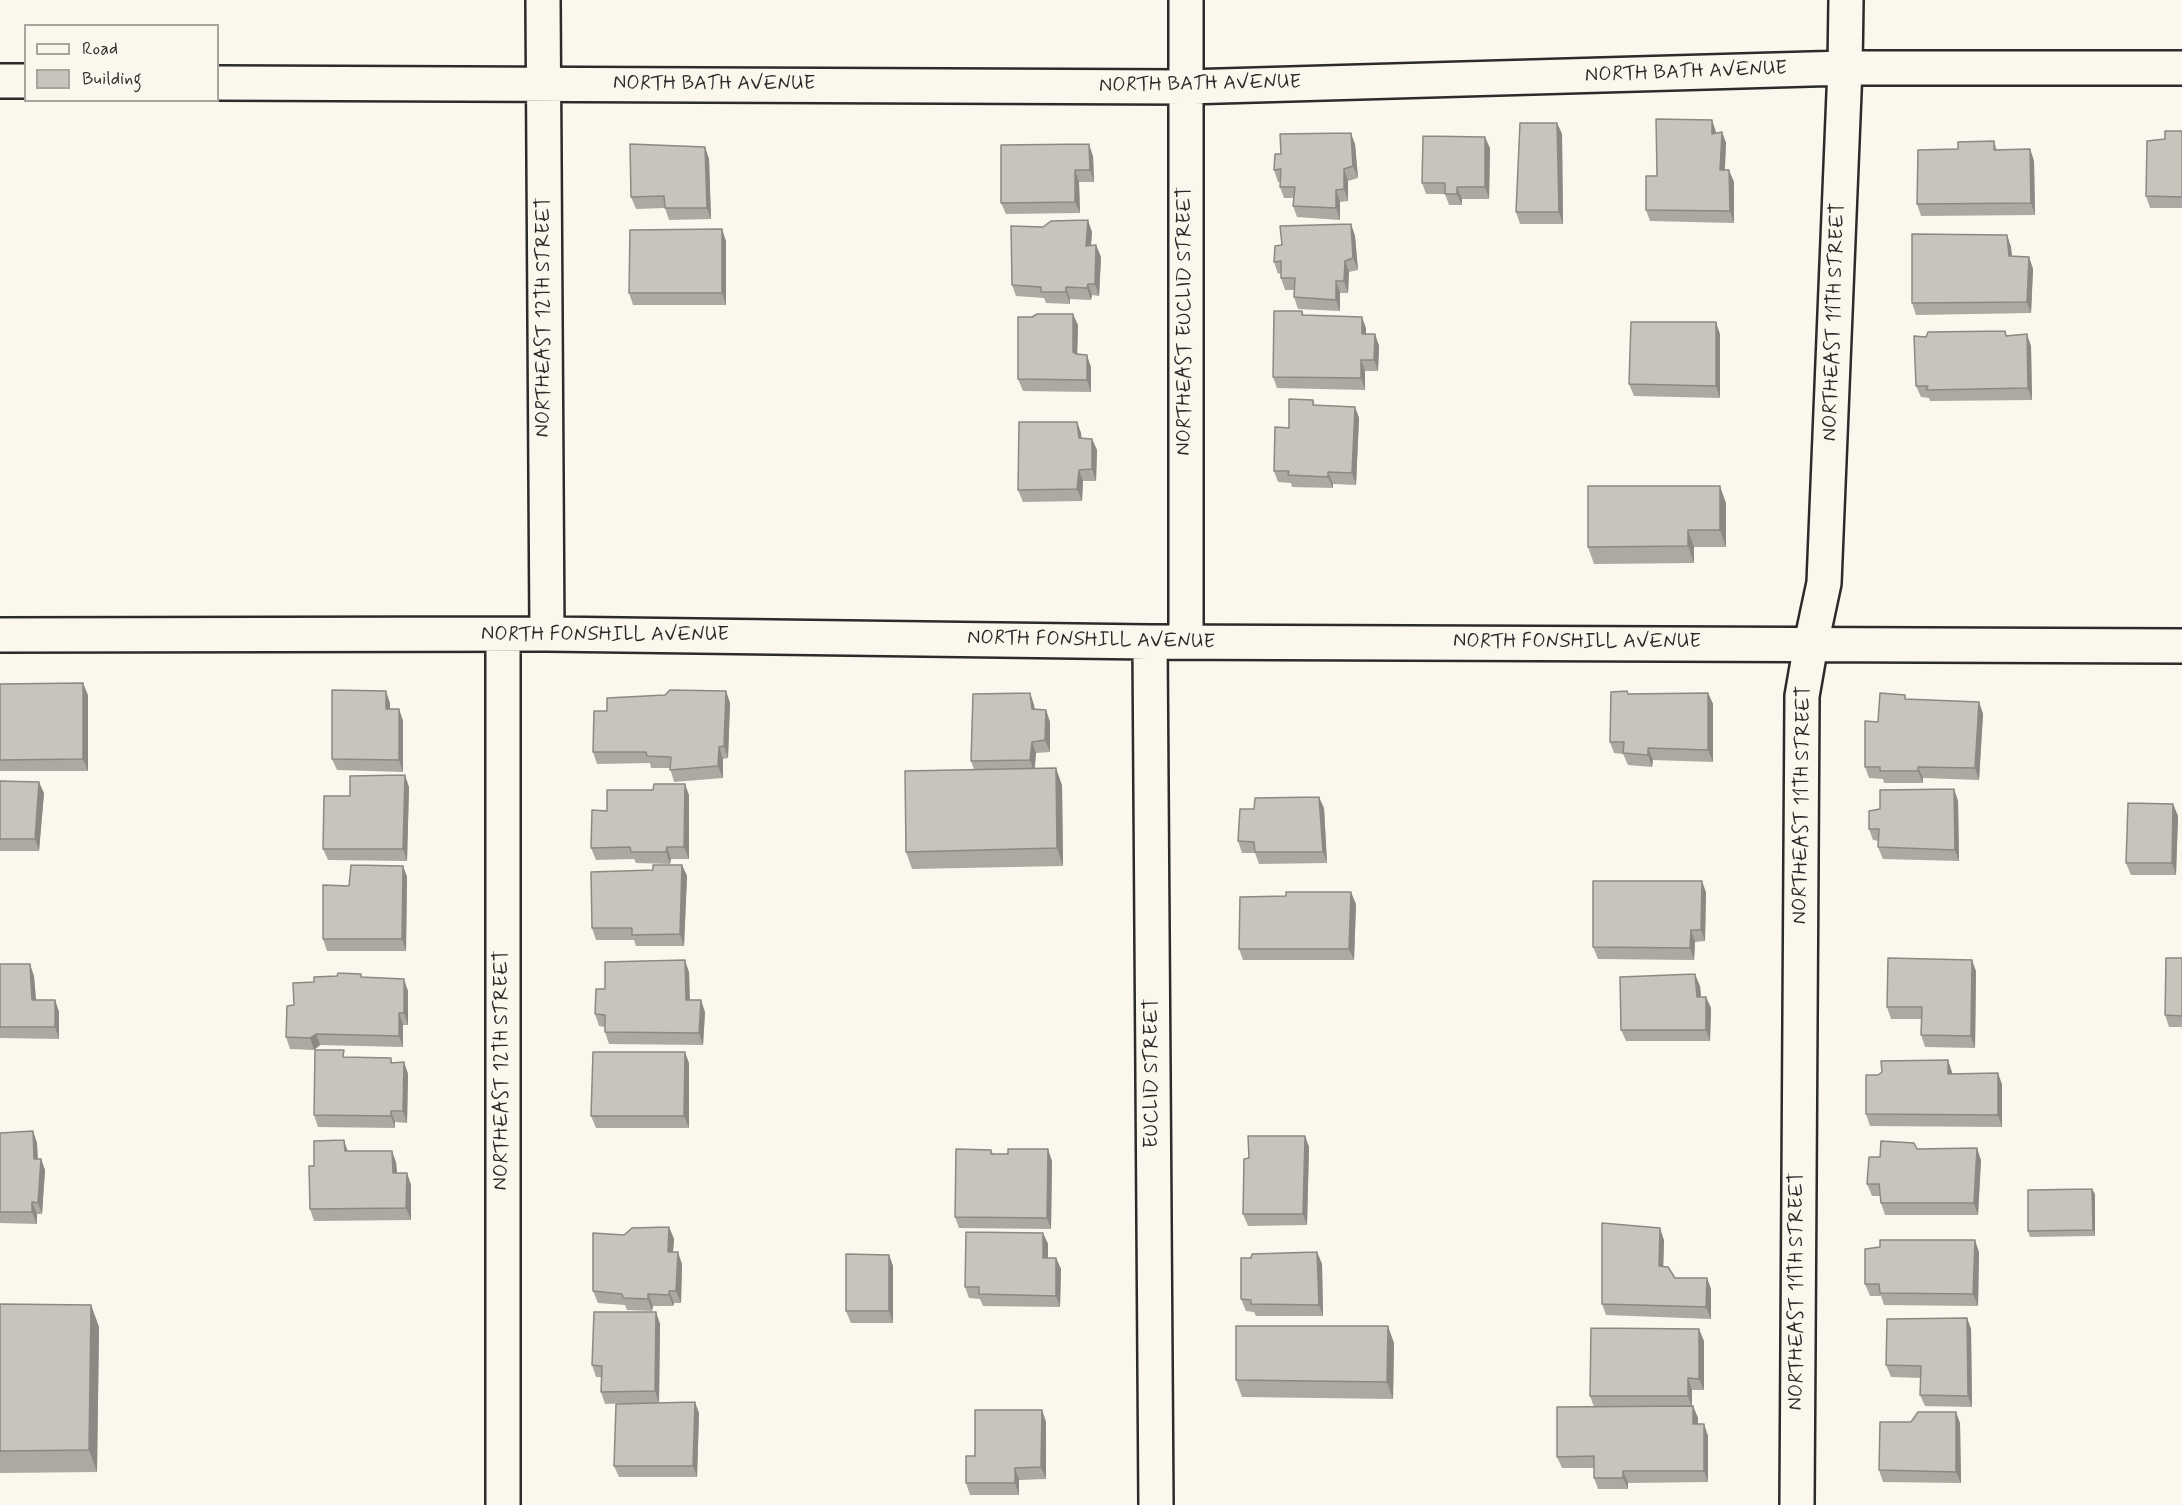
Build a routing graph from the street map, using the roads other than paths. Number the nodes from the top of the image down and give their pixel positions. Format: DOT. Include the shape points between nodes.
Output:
graph roads {
  1 [pos="543,0"];
  2 [pos="1186,0"];
  3 [pos="1846,0"];
  4 [pos="1845,68"];
  5 [pos="2182,68"];
  6 [pos="0,81"];
  7 [pos="24,81"];
  8 [pos="219,83"];
  9 [pos="543,85"];
  10 [pos="1186,87"];
  11 [pos="547,634"];
  12 [pos="0,636"];
  13 [pos="503,636"];
  14 [pos="1150,642"];
  15 [pos="1186,642"];
  16 [pos="1811,644"];
  17 [pos="2182,646"];
  18 [pos="503,1505"];
  19 [pos="1156,1505"];
  20 [pos="1797,1505"];
  1 -- 9 [label="street, NORTHEAST 12TH STREET"];
  2 -- 10 [label="street, NORTHEAST EUCLID STREET"];
  3 -- 4 [label="street, NORTHEAST 11TH STREET"];
  4 -- 5 [label="street, NORTH BATH AVENUE"];
  4 -- 10 [label="street, NORTH BATH AVENUE"];
  4 -- 16 [label="street, NORTHEAST 11TH STREET" via="1824,582"];
  6 -- 7 [label="street"];
  8 -- 9 [label="street, NORTH BATH AVENUE"];
  9 -- 10 [label="street, NORTH BATH AVENUE"];
  9 -- 11 [label="street, NORTHEAST 12TH STREET"];
  10 -- 15 [label="street, NORTHEAST EUCLID STREET"];
  11 -- 13 [label="street, NORTH FONSHILL AVENUE"];
  11 -- 14 [label="street, NORTH FONSHILL AVENUE"];
  12 -- 13 [label="street, NORTH FONSHILL AVENUE"];
  13 -- 18 [label="street, NORTHEAST 12TH STREET"];
  14 -- 15 [label="street, NORTH FONSHILL AVENUE"];
  14 -- 19 [label="street, EUCLID STREET"];
  15 -- 16 [label="street, NORTH FONSHILL AVENUE"];
  16 -- 17 [label="street, NORTH FONSHILL AVENUE"];
  16 -- 20 [label="street, NORTHEAST 11TH STREET" via="1802,696"];
}
